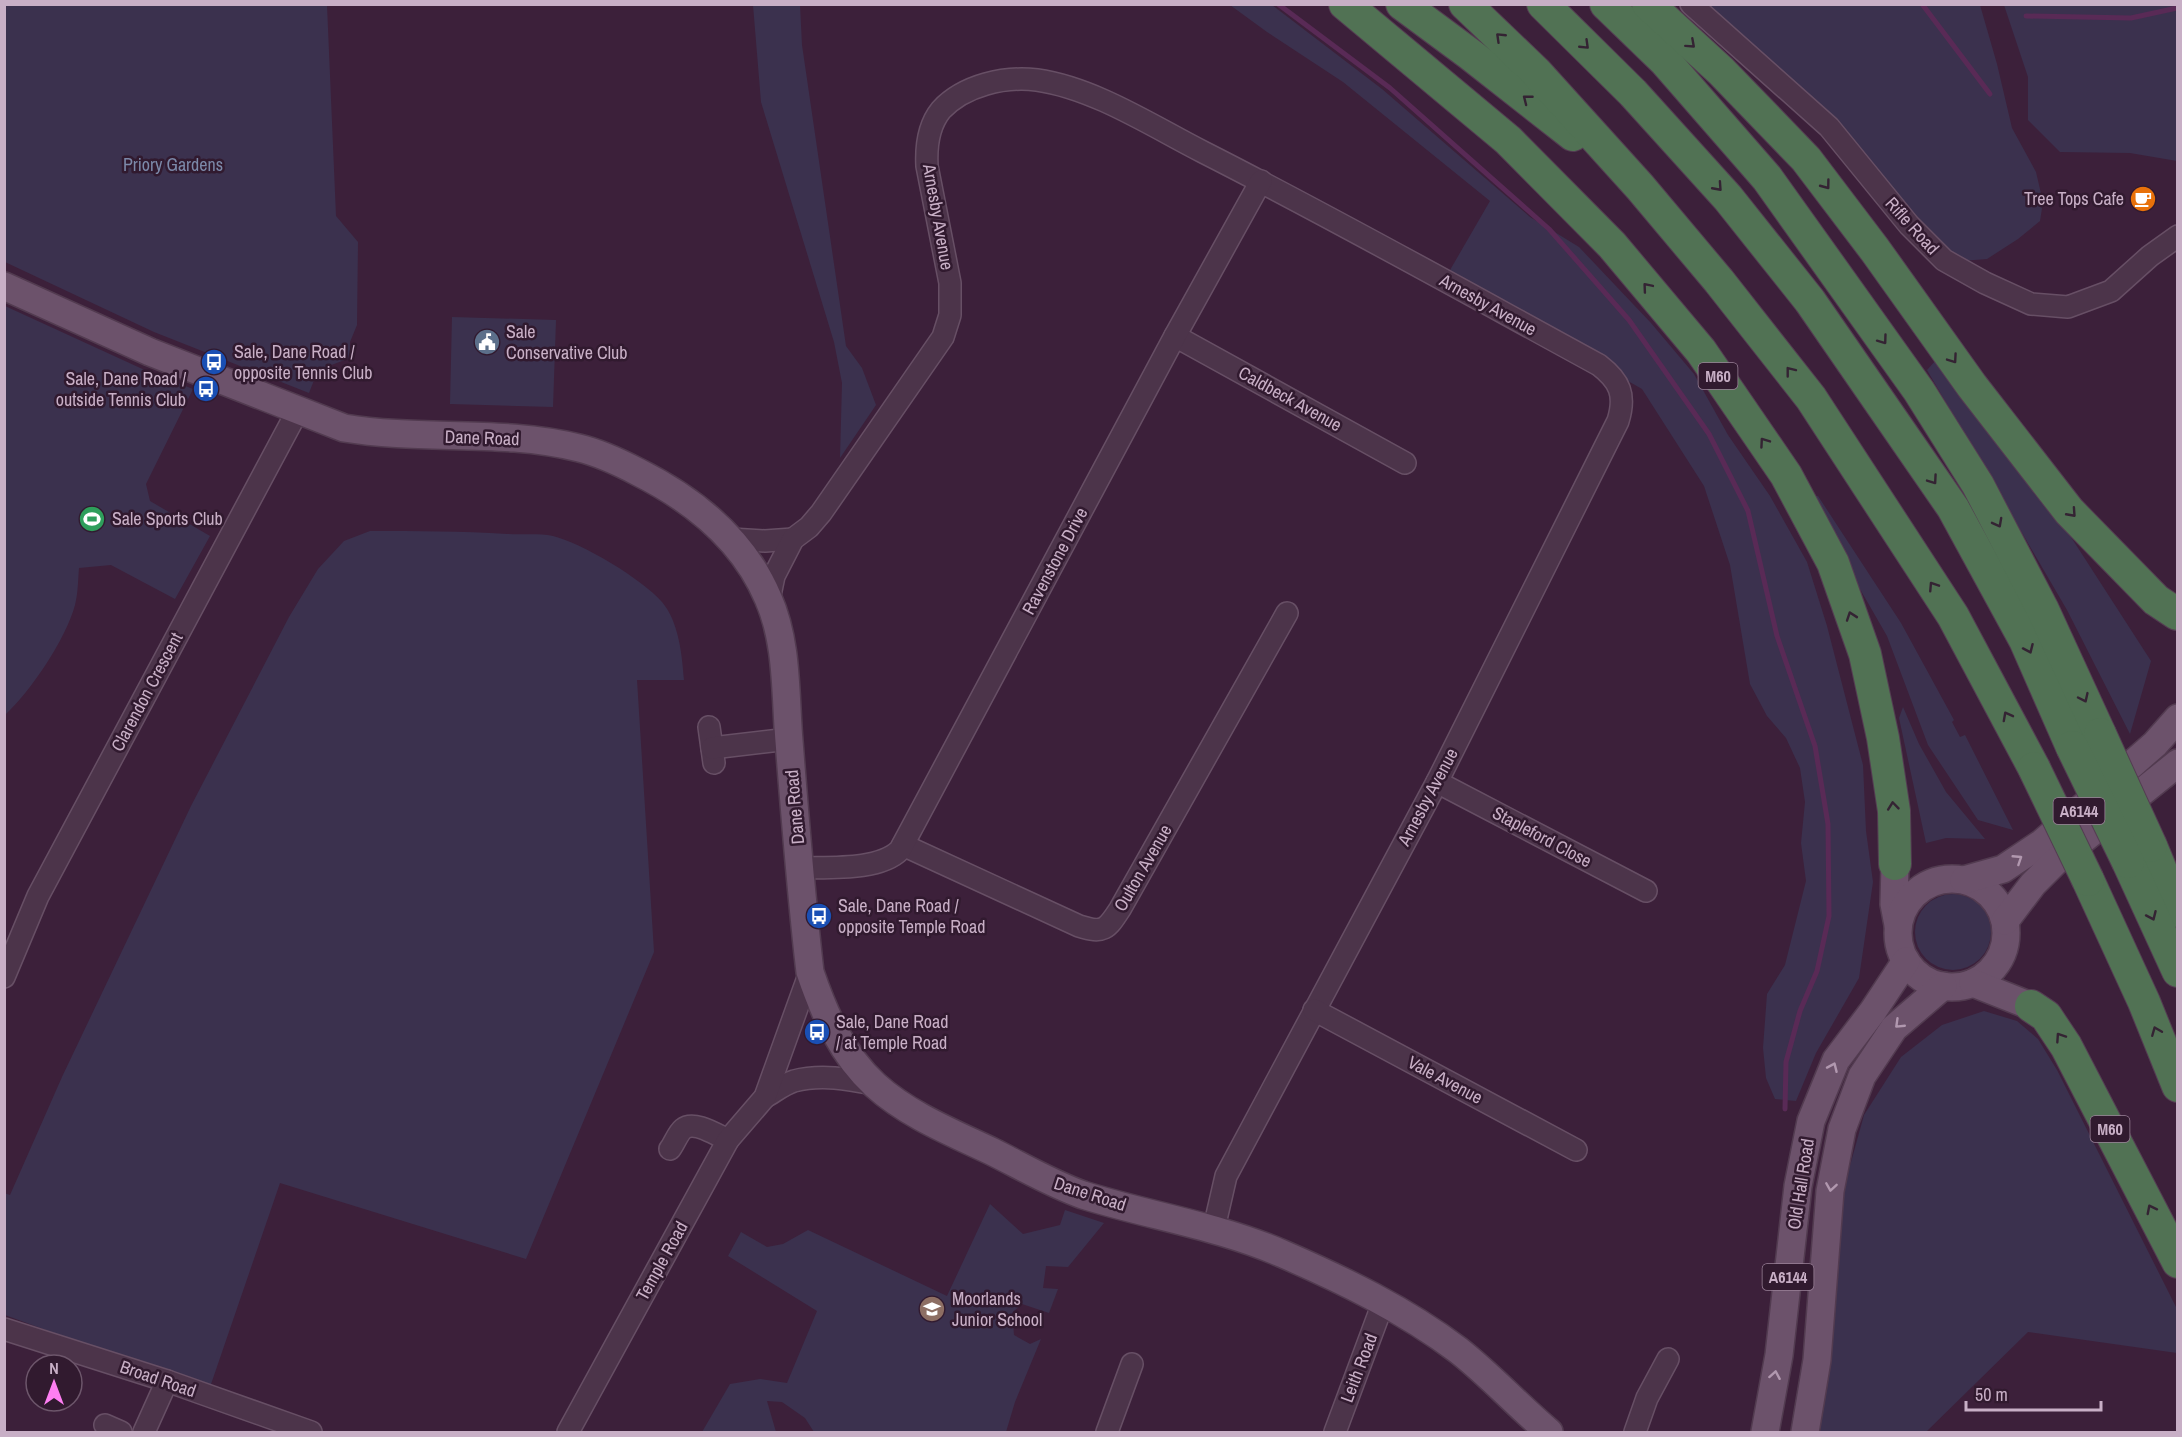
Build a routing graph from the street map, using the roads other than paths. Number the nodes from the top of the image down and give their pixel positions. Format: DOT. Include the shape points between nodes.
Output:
graph roads {
  1 [pos="1345,4"];
  2 [pos="1402,4"];
  3 [pos="1465,4"];
  4 [pos="1543,4"];
  5 [pos="1599,4"];
  6 [pos="1606,4"];
  7 [pos="1648,4"];
  8 [pos="1691,4"];
  9 [pos="1261,181"];
  10 [pos="1640,187"];
  11 [pos="2178,236"];
  12 [pos="4,286"];
  13 [pos="1175,336"];
  14 [pos="298,410"];
  15 [pos="1910,446"];
  16 [pos="1404,463"];
  17 [pos="730,539"];
  18 [pos="793,539"];
  19 [pos="769,600"];
  20 [pos="1287,613"];
  21 [pos="2177,614"];
  22 [pos="2178,718"];
  23 [pos="709,727"];
  24 [pos="789,739"];
  25 [pos="2178,763"];
  26 [pos="1437,782"];
  27 [pos="903,845"];
  28 [pos="2140,854"];
  29 [pos="1895,864"];
  30 [pos="800,868"];
  31 [pos="1964,880"];
  32 [pos="1647,892"];
  33 [pos="2178,911"];
  34 [pos="2005,921"];
  35 [pos="1898,925"];
  36 [pos="1906,961"];
  37 [pos="7,965"];
  38 [pos="2178,971"];
  39 [pos="810,972"];
  40 [pos="1973,982"];
  41 [pos="1943,986"];
  42 [pos="2031,1006"];
  43 [pos="1314,1010"];
  44 [pos="874,1084"];
  45 [pos="2178,1086"];
  46 [pos="765,1097"];
  47 [pos="728,1140"];
  48 [pos="670,1149"];
  49 [pos="1576,1150"];
  50 [pos="1214,1228"];
  51 [pos="2178,1262"];
  52 [pos="1383,1303"];
  53 [pos="4,1329"];
  54 [pos="1668,1359"];
  55 [pos="1132,1364"];
  56 [pos="167,1381"];
  57 [pos="144,1432"];
  58 [pos="311,1432"];
  59 [pos="568,1432"];
  60 [pos="1107,1432"];
  61 [pos="1335,1432"];
  62 [pos="1549,1432"];
  63 [pos="1635,1432"];
  64 [pos="1765,1432"];
  65 [pos="1805,1432"];
  29 -- 1 [label="highway, M60, one-way" via="1894,811 1865,654 1833,563 1786,475 1701,351 1612,245 1508,140"];
  10 -- 2 [label="highway, one-way"];
  10 -- 3 [label="highway, one-way" via="1536,72"];
  4 -- 15 [label="highway, one-way" via="1633,93 1728,198 1810,301"];
  5 -- 15 [label="highway" via="1736,167 1850,326"];
  6 -- 28 [label="highway, one-way, bridge" via="1665,62 1767,178 1919,391 1978,485 2027,578 2100,734"];
  7 -- 21 [label="highway, one-way" via="1720,70 1806,159 1972,386 2070,511 2156,600"];
  8 -- 11 [label="street, Rifle Road" via="1829,127 1909,225 1944,260 1985,283 2031,304 2068,307 2111,291"];
  9 -- 13 [label="street, Ravenstone Drive"];
  9 -- 18 [label="street, Arnesby Avenue" via="1083,91 1038,81 1001,80 952,101 940,111 926,147 950,283 950,315 943,337 821,513"];
  9 -- 26 [label="street, Arnesby Avenue" via="1599,365 1619,387 1618,421"];
  45 -- 10 [label="highway, one-way, bridge" via="2088,880 1953,616 1811,398"];
  12 -- 14 [label="main road, Dane Road" via="150,351"];
  13 -- 16 [label="street, Caldbeck Avenue"];
  13 -- 27 [label="street, Ravenstone Drive"];
  14 -- 17 [label="main road, Dane Road" via="344,428 377,434 517,439 582,448 680,495"];
  14 -- 37 [label="street, Clarendon Crescent" via="38,896"];
  15 -- 28 [label="highway, one-way, bridge" via="1953,508 2025,640 2072,747"];
  17 -- 18 [label="street"];
  17 -- 19 [label="main road, Dane Road" via="752,567"];
  18 -- 19 [label="street, Arnesby Avenue" via="774,576"];
  19 -- 24 [label="main road, Dane Road" via="785,666"];
  20 -- 27 [label="street, Oulton Avenue" via="1120,909 1101,930 1079,926"];
  31 -- 22 [label="main road, A6144, one-way" via="2003,869 2042,843 2156,744"];
  23 -- 24 [label="street" via="713,755"];
  24 -- 30 [label="main road, Dane Road"];
  25 -- 34 [label="main road, A6144" via="2055,862"];
  26 -- 32 [label="street, Stapleford Close"];
  26 -- 43 [label="street, Arnesby Avenue"];
  27 -- 30 [label="street, Ravenstone Drive" via="892,858 875,864"];
  28 -- 33 [label="highway"];
  28 -- 38 [label="highway, one-way"];
  29 -- 35 [label="main road"];
  30 -- 39 [label="main road, Dane Road"];
  31 -- 34 [label="main road" via="1991,894"];
  31 -- 35 [label="main road" via="1929,883 1904,908"];
  34 -- 40 [label="main road" via="2006,940 2000,957 1989,973"];
  35 -- 36 [label="main road"];
  36 -- 41 [label="main road" via="1916,973"];
  64 -- 36 [label="main road, Old Hall Road / A6144, one-way" via="1779,1355 1798,1186 1811,1121 1836,1060"];
  39 -- 44 [label="main road, Dane Road" via="845,1050"];
  39 -- 46 [label="street, Temple Road"];
  40 -- 41 [label="main road"];
  40 -- 42 [label="main road"];
  41 -- 65 [label="main road, Old Hall Road / A6144, one-way" via="1894,1028 1862,1076 1842,1129 1830,1191 1817,1359"];
  51 -- 42 [label="highway, M60, one-way" via="2066,1046 2046,1016"];
  43 -- 49 [label="street, Vale Avenue"];
  43 -- 50 [label="street, Arnesby Avenue" via="1226,1176"];
  44 -- 46 [label="street, Temple Road" via="816,1078 792,1082"];
  44 -- 50 [label="main road, Dane Road" via="946,1129 1052,1182 1083,1194"];
  46 -- 47 [label="street, Temple Road"];
  47 -- 48 [label="street" via="690,1126 682,1130"];
  47 -- 59 [label="street, Temple Road"];
  50 -- 52 [label="main road, Dane Road" via="1281,1253"];
  52 -- 61 [label="street, Leith Road"];
  52 -- 62 [label="main road, Dane Road" via="1459,1351"];
  53 -- 56 [label="street, Broad Road"];
  54 -- 63 [label="street" via="1647,1398"];
  55 -- 60 [label="street"];
  56 -- 57 [label="street"];
  56 -- 58 [label="street, Broad Road"];
}
